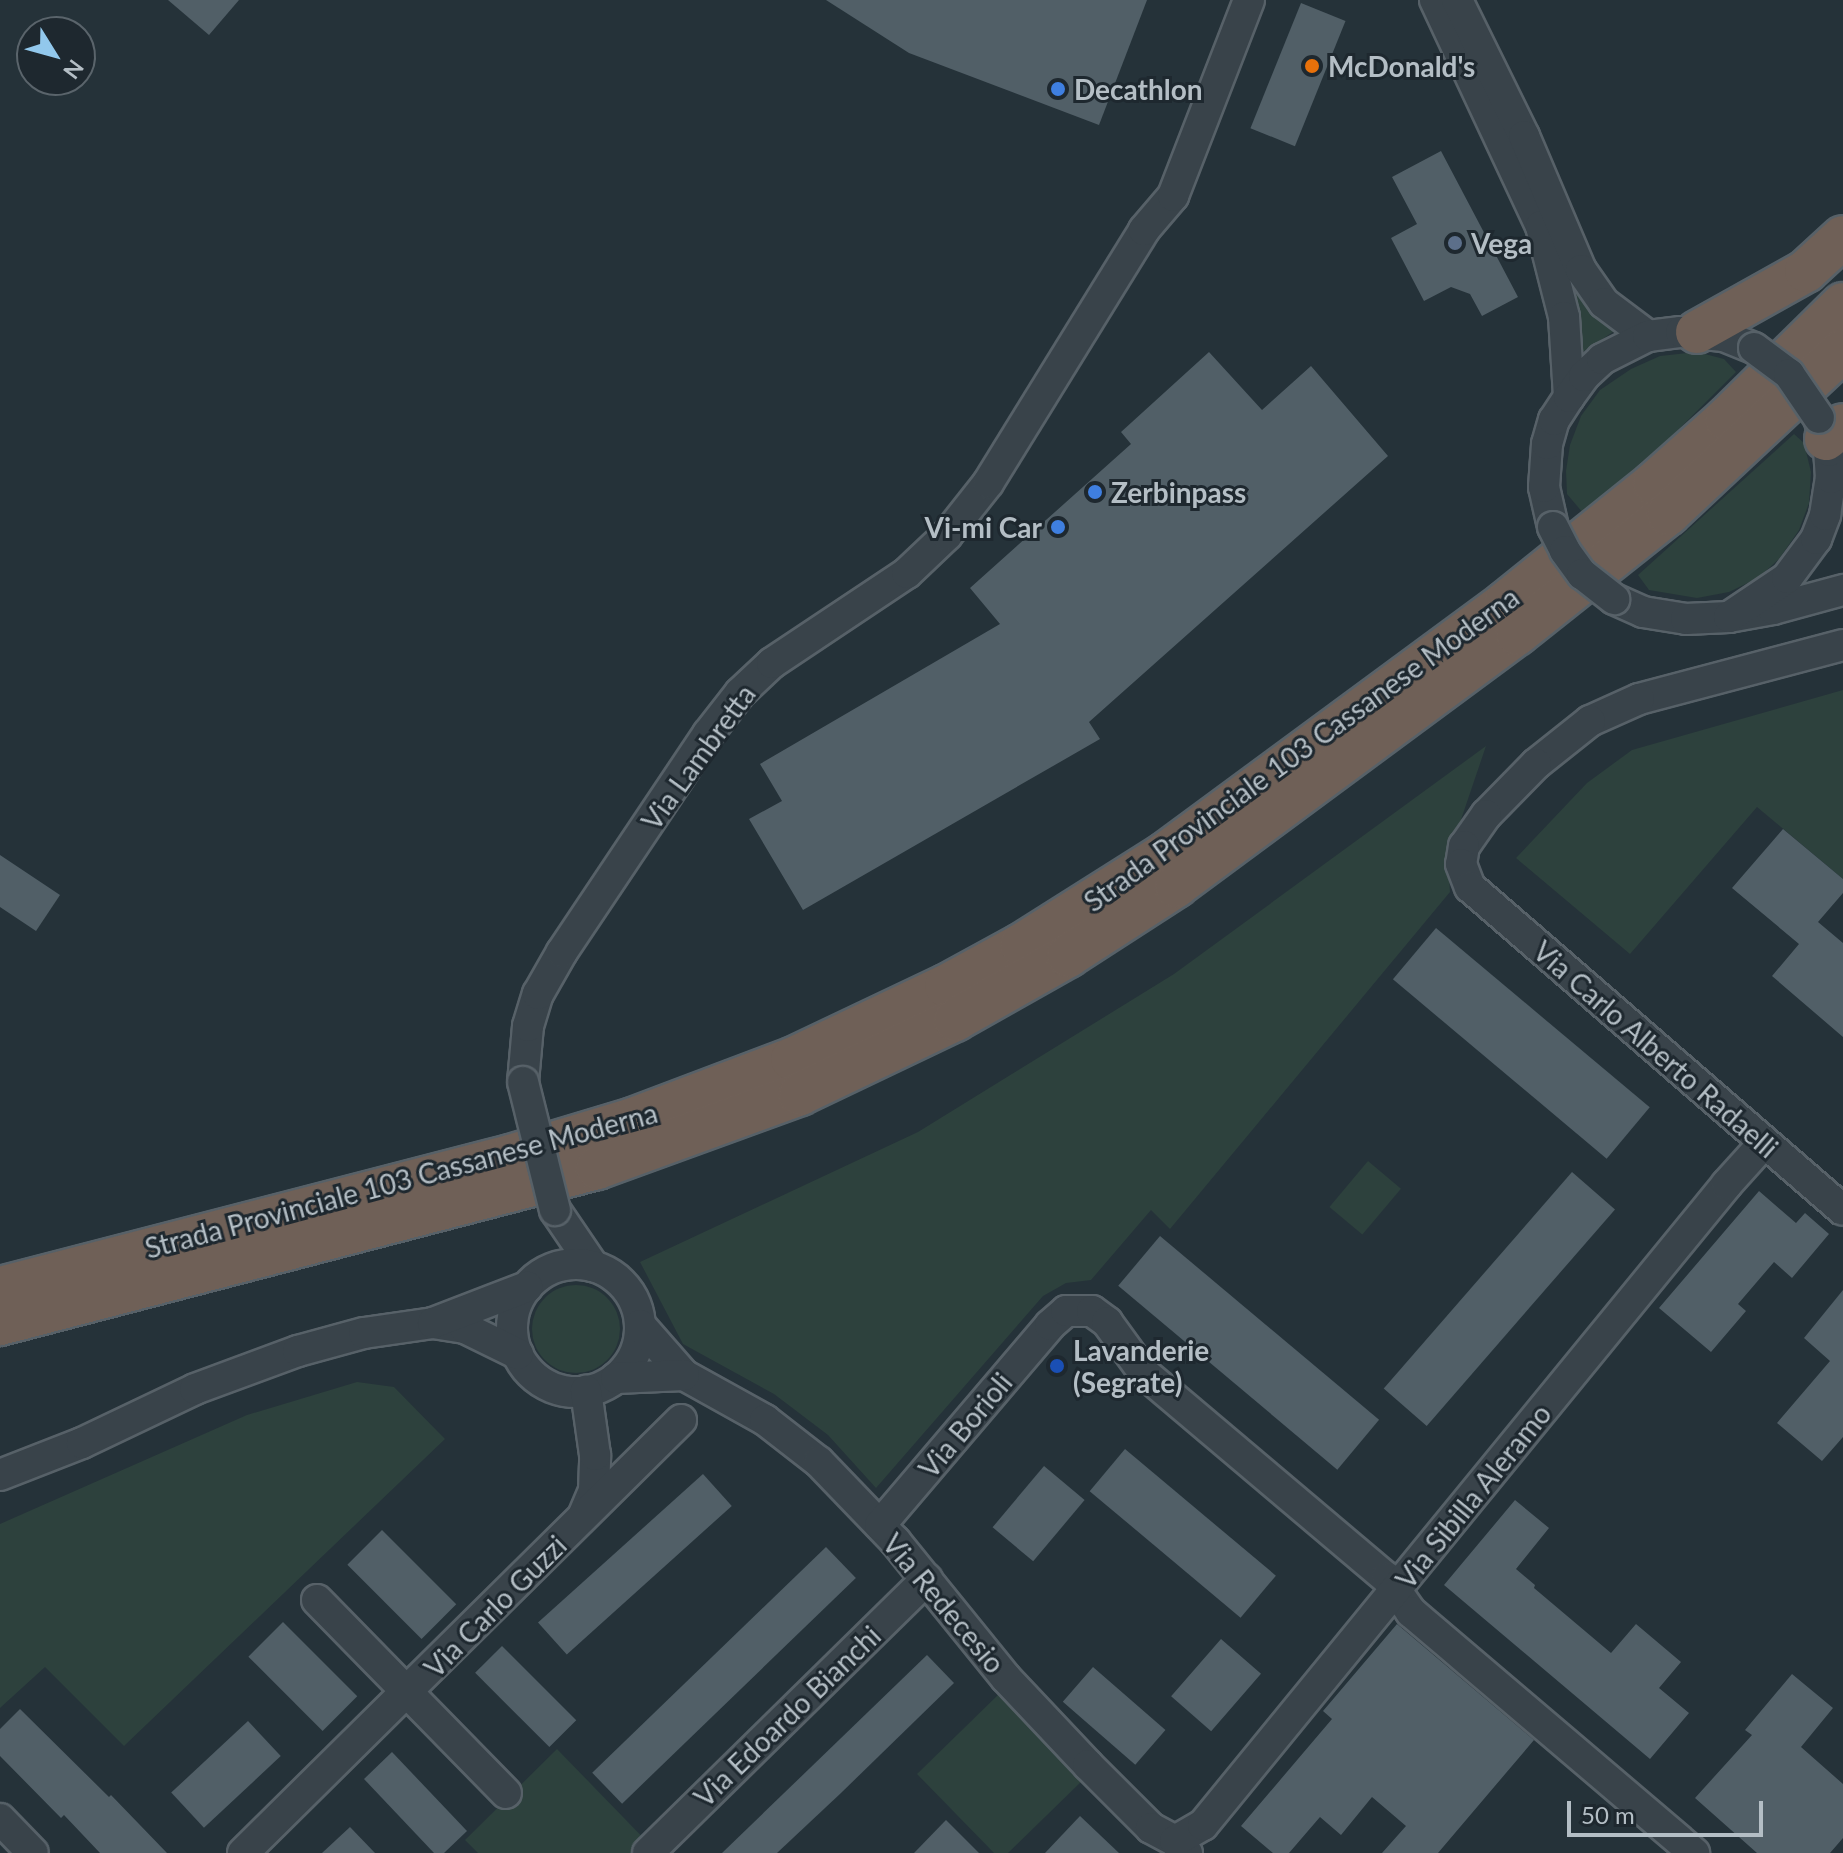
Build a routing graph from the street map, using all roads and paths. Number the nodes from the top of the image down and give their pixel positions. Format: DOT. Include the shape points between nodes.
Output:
graph roads {
  1 [pos="1234,0"];
  2 [pos="1249,0"];
  3 [pos="1435,0"];
  4 [pos="1457,0"];
  5 [pos="1144,230"];
  6 [pos="1843,237"];
  7 [pos="1843,304"];
  8 [pos="1697,332"];
  9 [pos="1648,336"];
  10 [pos="1843,350"];
  11 [pos="1569,397"];
  12 [pos="1832,440"];
  13 [pos="1843,590"];
  14 [pos="1729,617"];
  15 [pos="1843,645"];
  16 [pos="1764,1143"];
  17 [pos="555,1210"];
  18 [pos="1843,1210"];
  19 [pos="593,1266"];
  20 [pos="535,1280"];
  21 [pos="0,1288"];
  22 [pos="433,1323"];
  23 [pos="0,1324"];
  24 [pos="640,1325"];
  25 [pos="518,1354"];
  26 [pos="684,1375"];
  27 [pos="616,1378"];
  28 [pos="195,1389"];
  29 [pos="586,1391"];
  30 [pos="681,1420"];
  31 [pos="0,1454"];
  32 [pos="0,1475"];
  33 [pos="582,1520"];
  34 [pos="880,1525"];
  35 [pos="927,1579"];
  36 [pos="1396,1591"];
  37 [pos="317,1600"];
  38 [pos="407,1692"];
  39 [pos="506,1793"];
  40 [pos="0,1819"];
  41 [pos="1181,1847"];
  42 [pos="33,1853"];
  43 [pos="243,1853"];
  44 [pos="648,1853"];
  45 [pos="1694,1853"];
  1 -- 5 [label="street, Via Lambretta"];
  2 -- 5 [label="street, Via Lambretta" via="1173,196"];
  3 -- 11 [label="street" via="1541,226 1564,317"];
  4 -- 9 [label="street" via="1524,136 1581,270 1604,303"];
  5 -- 17 [label="street, Via Lambretta, bridge" via="988,483 953,528 895,583 772,663 740,693 549,974 528,1026 523,1082"];
  6 -- 8 [label="highway" via="1806,271"];
  7 -- 21 [label="highway, Strada Provinciale 103 Cassanese Moderna" via="1666,472 1505,603 1165,854 946,986 792,1059 633,1119 510,1156"];
  8 -- 9 [label="street"];
  8 -- 12 [label="street, bridge" via="1754,348 1789,374"];
  9 -- 11 [label="street" via="1602,359"];
  10 -- 23 [label="highway, Strada Provinciale 103 Cassanese Moderna" via="1677,506 1505,644 1176,886 955,1020 800,1094 597,1168"];
  11 -- 14 [label="street, bridge" via="1554,420 1544,487 1553,527 1582,574 1614,599 1643,612 1668,618"];
  12 -- 14 [label="street" via="1829,496 1816,539 1787,578"];
  13 -- 14 [label="street"];
  15 -- 16 [label="street, Via Carlo Alberto Radaelli" via="1639,699 1590,721 1536,764 1470,836 1461,864 1470,887"];
  16 -- 18 [label="street, Via Carlo Alberto Radaelli"];
  16 -- 36 [label="street, Via Sibilla Aleramo"];
  17 -- 19 [label="street, Via Lambretta"];
  17 -- 20 [label="street, Via Lambretta" via="557,1240"];
  19 -- 20 [label="street" via="567,1265"];
  19 -- 24 [label="street" via="624,1285"];
  20 -- 22 [label="street"];
  20 -- 25 [label="street" via="513,1317"];
  22 -- 25 [label="street" via="465,1328"];
  22 -- 28 [label="street" via="326,1341"];
  24 -- 26 [label="street, Via Redecesio"];
  24 -- 27 [label="street" via="631,1360"];
  25 -- 29 [label="street" via="529,1372 547,1385"];
  26 -- 27 [label="street"];
  26 -- 34 [label="street, Via Redecesio" via="782,1431"];
  27 -- 29 [label="street"];
  28 -- 31 [label="street" via="122,1408"];
  28 -- 32 [label="street"];
  29 -- 33 [label="street, Via Carlo Guzzi" via="594,1491"];
  30 -- 33 [label="street, Via Carlo Guzzi"];
  33 -- 38 [label="street, Via Carlo Guzzi"];
  34 -- 35 [label="street, Via Redecesio"];
  34 -- 36 [label="street, Via Borioli" via="1050,1325 1075,1309 1100,1316 1144,1373"];
  35 -- 41 [label="street, Via Redecesio" via="1006,1678 1088,1765 1151,1828"];
  35 -- 44 [label="street, Via Edoardo Bianchi"];
  36 -- 41 [label="street, Via Sibilla Aleramo"];
  36 -- 45 [label="street" via="1411,1612"];
  37 -- 38 [label="street, Via Carlo Guzzi"];
  38 -- 39 [label="street, Via Carlo Guzzi"];
  38 -- 43 [label="street, Via Carlo Guzzi"];
  40 -- 42 [label="street"];
}
